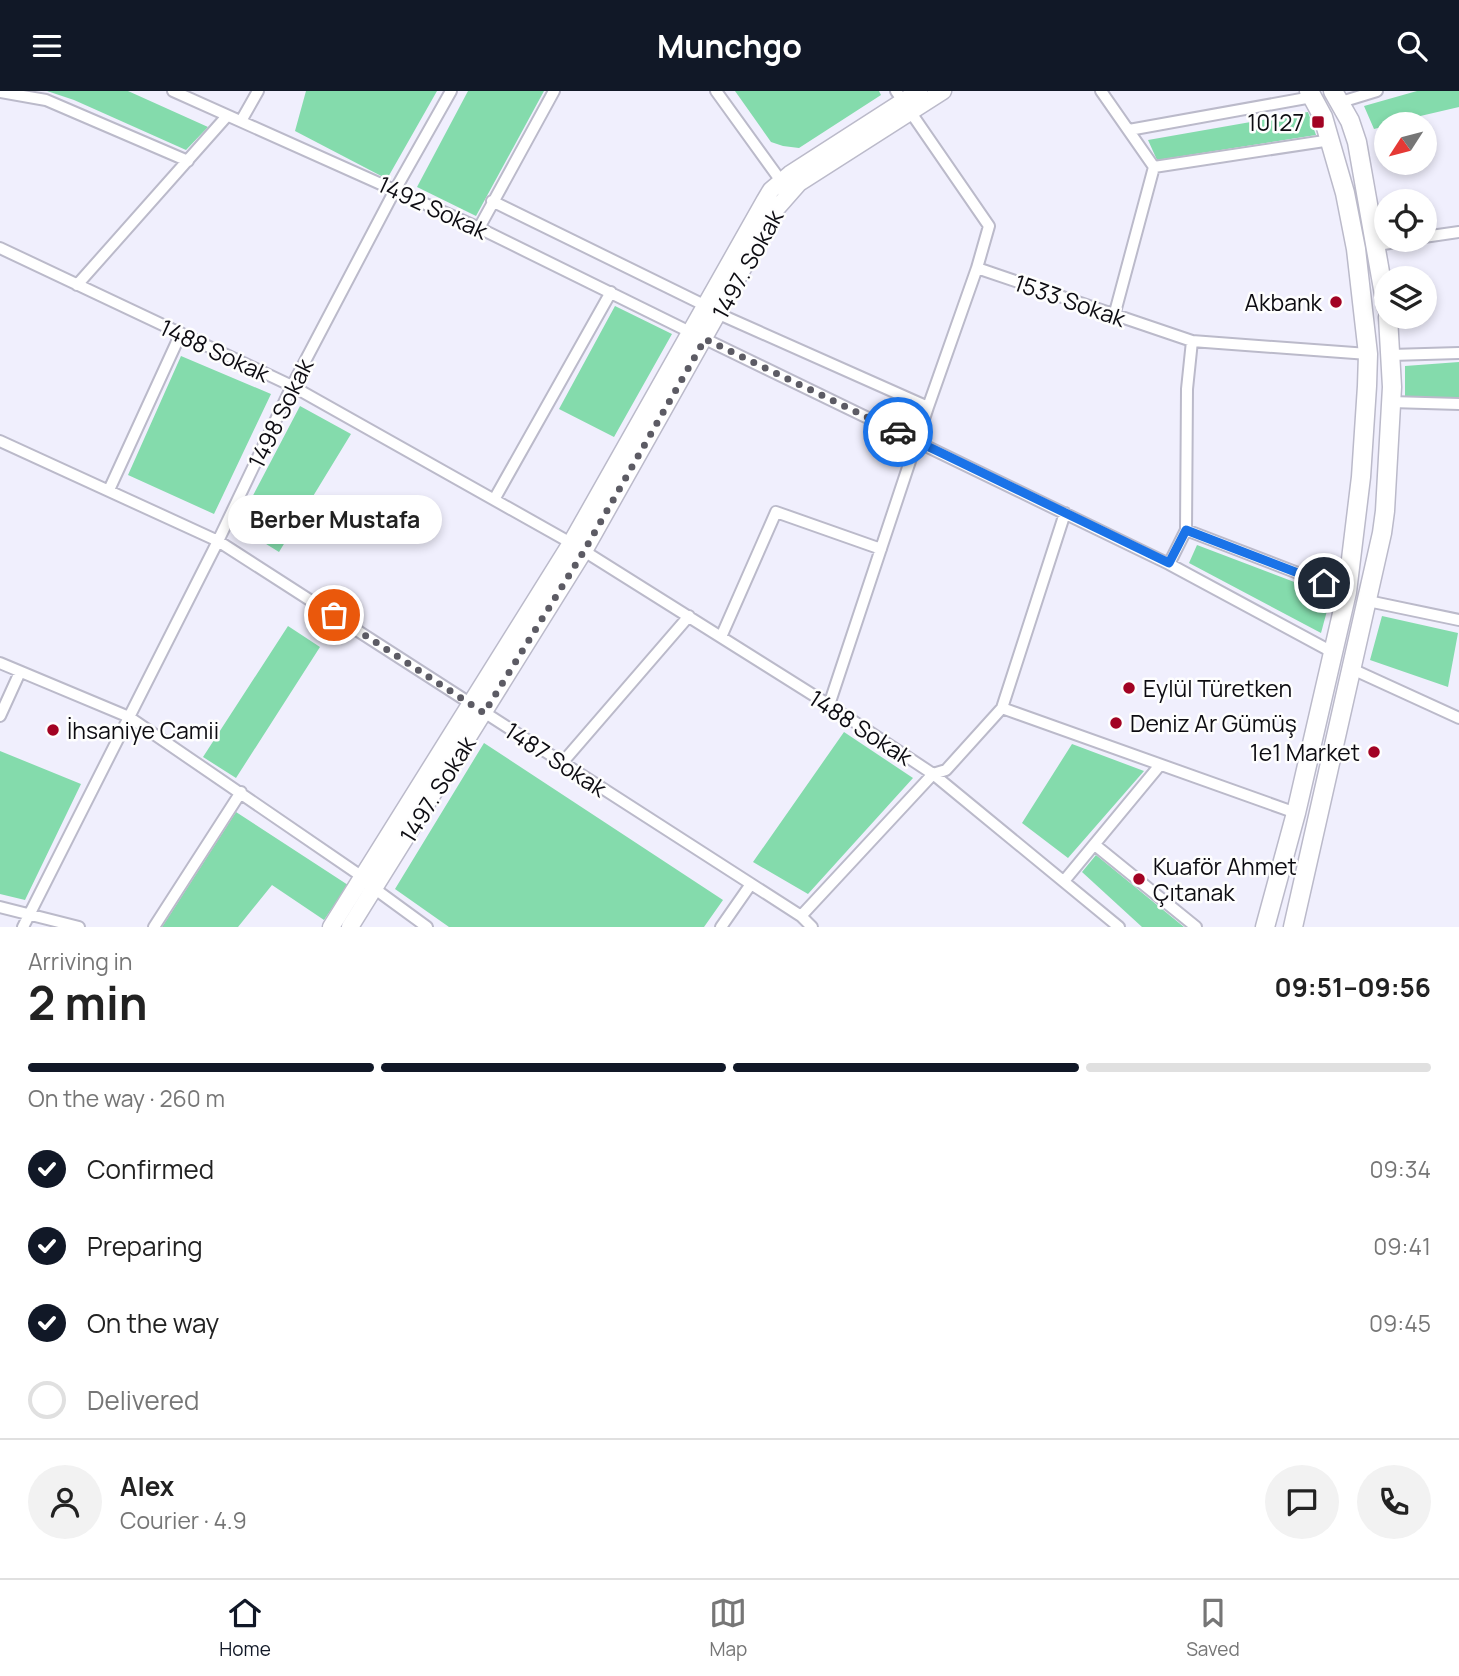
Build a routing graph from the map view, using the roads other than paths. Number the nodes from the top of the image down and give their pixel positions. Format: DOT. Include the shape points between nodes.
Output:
graph roads {
  1 [pos="173,91"];
  2 [pos="258,91"];
  3 [pos="451,91"];
  4 [pos="554,91"];
  5 [pos="716,91"];
  6 [pos="919,91"];
  7 [pos="943,91"];
  8 [pos="1101,91"];
  9 [pos="1377,91"];
  10 [pos="0,92"];
  11 [pos="1310,94"];
  12 [pos="1337,96"];
  13 [pos="903,102"];
  14 [pos="227,116"];
  15 [pos="241,121"];
  16 [pos="1129,130"];
  17 [pos="1331,139"];
  18 [pos="188,161"];
  19 [pos="1154,167"];
  20 [pos="781,181"];
  21 [pos="395,190"];
  22 [pos="492,201"];
  23 [pos="479,228"];
  24 [pos="1374,230"];
  25 [pos="1459,232"];
  26 [pos="1437,235"];
  27 [pos="0,248"];
  28 [pos="978,268"];
  29 [pos="77,285"];
  30 [pos="611,292"];
  31 [pos="704,305"];
  32 [pos="719,314"];
  33 [pos="1114,316"];
  34 [pos="1389,329"];
  35 [pos="180,333"];
  36 [pos="698,335"];
  37 [pos="1192,341"];
  38 [pos="1368,353"];
  39 [pos="1459,353"];
  40 [pos="1391,355"];
  41 [pos="292,386"];
  42 [pos="1391,402"];
  43 [pos="1459,404"];
  44 [pos="928,407"];
  45 [pos="0,441"];
  46 [pos="917,441"];
  47 [pos="109,490"];
  48 [pos="495,498"];
  49 [pos="1065,513"];
  50 [pos="1186,530"];
  51 [pos="218,541"];
  52 [pos="578,547"];
  53 [pos="881,549"];
  54 [pos="1169,563"];
  55 [pos="1347,592"];
  56 [pos="1368,601"];
  57 [pos="689,616"];
  58 [pos="1459,620"];
  59 [pos="721,637"];
  60 [pos="1334,653"];
  61 [pos="0,663"];
  62 [pos="1352,669"];
  63 [pos="20,672"];
  64 [pos="829,705"];
  65 [pos="1002,708"];
  66 [pos="478,709"];
  67 [pos="0,716"];
  68 [pos="129,717"];
  69 [pos="1459,718"];
  70 [pos="562,763"];
  71 [pos="1160,765"];
  72 [pos="933,775"];
  73 [pos="241,792"];
  74 [pos="1296,813"];
  75 [pos="1095,845"];
  76 [pos="1064,881"];
  77 [pos="369,883"];
  78 [pos="751,884"];
  79 [pos="0,907"];
  80 [pos="29,914"];
  81 [pos="801,916"];
  82 [pos="23,927"];
  83 [pos="79,927"];
  84 [pos="154,927"];
  85 [pos="331,927"];
  86 [pos="350,927"];
  87 [pos="428,927"];
  88 [pos="721,927"];
  89 [pos="812,927"];
  90 [pos="1119,927"];
  91 [pos="1196,927"];
  92 [pos="1265,927"];
  93 [pos="1293,927"];
  1 -- 14 [label="street, 1492 Sokak"];
  2 -- 15 [label="street"];
  3 -- 21 [label="street, 1498 Sokak"];
  4 -- 22 [label="street"];
  5 -- 20 [label="street"];
  6 -- 13 [label="street, 1497. Sokak"];
  7 -- 13 [label="street, 1497. Sokak"];
  8 -- 16 [label="street"];
  9 -- 12 [label="street"];
  10 -- 18 [label="street" via="46,100"];
  11 -- 16 [label="street"];
  11 -- 17 [label="main road"];
  12 -- 24 [label="main road" via="1357,142"];
  13 -- 20 [label="street, 1497. Sokak"];
  13 -- 28 [label="street" via="989,226"];
  13 -- 32 [label="street, 1497. Sokak" via="786,197"];
  14 -- 15 [label="street, 1492 Sokak"];
  14 -- 18 [label="street"];
  15 -- 21 [label="street, 1492 Sokak"];
  16 -- 19 [label="street"];
  17 -- 19 [label="street"];
  17 -- 38 [label="main road" via="1356,249"];
  18 -- 29 [label="street"];
  19 -- 33 [label="street"];
  20 -- 31 [label="street, 1497. Sokak" via="765,200"];
  21 -- 23 [label="street, 1492 Sokak"];
  21 -- 41 [label="street, 1498 Sokak"];
  22 -- 23 [label="street"];
  22 -- 31 [label="street, 1492 Sokak"];
  23 -- 30 [label="street, 1492 Sokak"];
  25 -- 26 [label="street"];
  27 -- 29 [label="street, 1488 Sokak"];
  28 -- 33 [label="street, 1533 Sokak"];
  28 -- 44 [label="street"];
  29 -- 35 [label="street, 1488 Sokak"];
  30 -- 36 [label="street, 1492 Sokak"];
  30 -- 48 [label="street"];
  31 -- 32 [label="street"];
  31 -- 36 [label="street, 1497. Sokak"];
  32 -- 36 [label="street, 1497. Sokak"];
  32 -- 44 [label="street"];
  33 -- 37 [label="street, 1533 Sokak"];
  34 -- 40 [label="main road"];
  35 -- 41 [label="street, 1488 Sokak"];
  35 -- 47 [label="street"];
  36 -- 46 [label="street, 1492 Sokak"];
  36 -- 52 [label="street, 1497. Sokak"];
  37 -- 38 [label="street, 1533 Sokak"];
  37 -- 50 [label="street"];
  38 -- 55 [label="main road" via="1361,477"];
  39 -- 40 [label="street"];
  40 -- 42 [label="main road"];
  41 -- 48 [label="street, 1488 Sokak"];
  41 -- 51 [label="street, 1498 Sokak"];
  42 -- 43 [label="street"];
  42 -- 56 [label="main road" via="1385,511"];
  44 -- 46 [label="street"];
  45 -- 47 [label="street, 1487 Sokak"];
  46 -- 49 [label="street, 1492 Sokak"];
  46 -- 53 [label="street"];
  47 -- 51 [label="street, 1487 Sokak"];
  48 -- 52 [label="street, 1488 Sokak"];
  49 -- 54 [label="street, 1492 Sokak"];
  49 -- 65 [label="street"];
  50 -- 54 [label="street"];
  50 -- 55 [label="street"];
  51 -- 66 [label="street, 1487 Sokak"];
  51 -- 68 [label="street, 1498 Sokak"];
  52 -- 57 [label="street, 1488 Sokak"];
  52 -- 66 [label="street, 1497. Sokak"];
  53 -- 59 [label="street" via="776,512"];
  53 -- 64 [label="street"];
  54 -- 60 [label="street, 1492 Sokak"];
  55 -- 60 [label="main road"];
  56 -- 58 [label="street"];
  56 -- 62 [label="main road"];
  57 -- 59 [label="street, 1488 Sokak"];
  57 -- 70 [label="street"];
  59 -- 64 [label="street, 1488 Sokak"];
  60 -- 74 [label="main road"];
  61 -- 63 [label="street"];
  62 -- 69 [label="street"];
  62 -- 93 [label="main road"];
  63 -- 67 [label="street"];
  63 -- 68 [label="street"];
  64 -- 72 [label="street, 1488 Sokak"];
  65 -- 71 [label="street"];
  65 -- 72 [label="street" via="946,770"];
  66 -- 70 [label="street, 1487 Sokak"];
  66 -- 77 [label="street, 1497. Sokak"];
  68 -- 73 [label="street"];
  68 -- 80 [label="street, 1498 Sokak"];
  70 -- 78 [label="street, 1487 Sokak"];
  71 -- 74 [label="street"];
  71 -- 75 [label="street"];
  72 -- 76 [label="street, 1488 Sokak"];
  72 -- 81 [label="street"];
  73 -- 77 [label="street"];
  73 -- 84 [label="street"];
  74 -- 92 [label="main road"];
  75 -- 76 [label="street"];
  75 -- 91 [label="street"];
  76 -- 90 [label="street, 1488 Sokak"];
  77 -- 85 [label="street, 1497. Sokak"];
  77 -- 86 [label="street, 1497. Sokak"];
  77 -- 87 [label="street"];
  78 -- 81 [label="street, 1487 Sokak"];
  78 -- 88 [label="street"];
  79 -- 80 [label="street"];
  80 -- 82 [label="street, 1498 Sokak"];
  80 -- 83 [label="street"];
  81 -- 89 [label="street, 1487 Sokak"];
}
